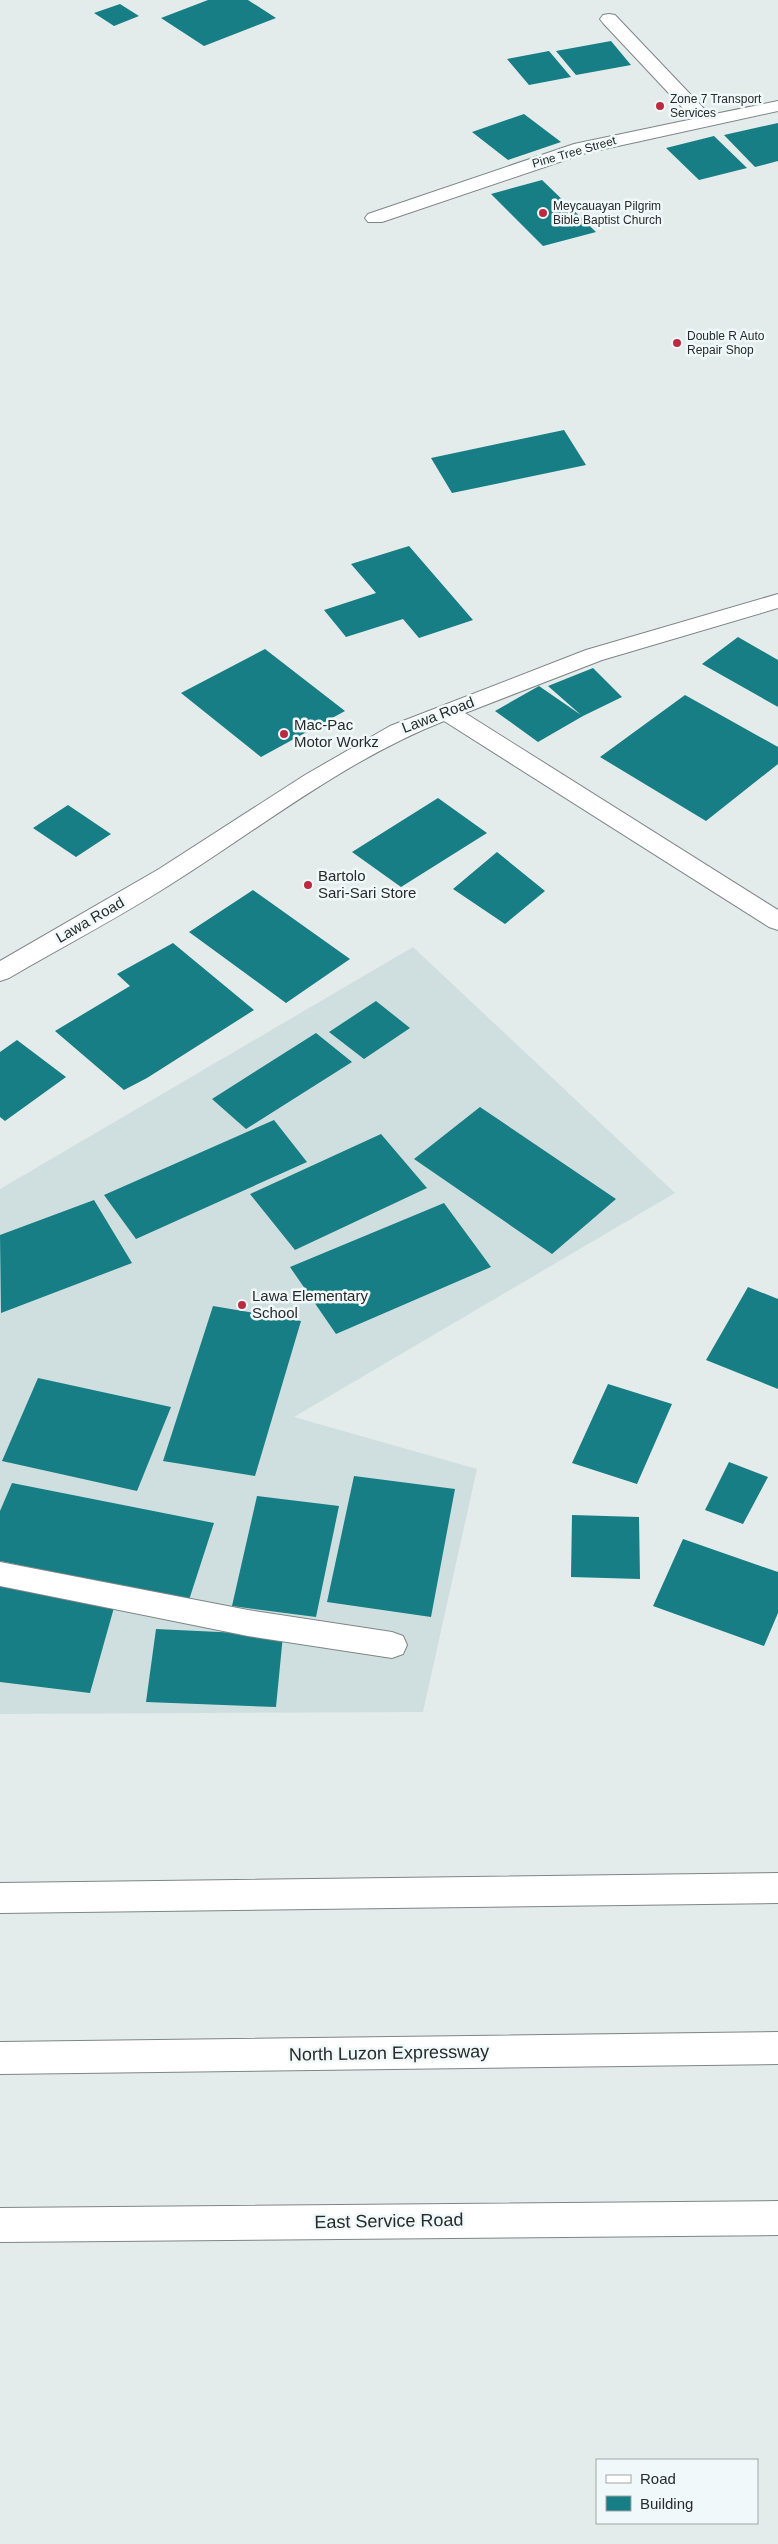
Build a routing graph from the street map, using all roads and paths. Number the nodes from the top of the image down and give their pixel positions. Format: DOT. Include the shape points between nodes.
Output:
graph roads {
  1 [pos="609,19"];
  2 [pos="778,106"];
  3 [pos="704,120"];
  4 [pos="375,218"];
  5 [pos="778,601"];
  6 [pos="446,712"];
  7 [pos="778,921"];
  8 [pos="0,972"];
  9 [pos="0,1574"];
  10 [pos="392,1645"];
  11 [pos="778,1888"];
  12 [pos="0,1898"];
  13 [pos="778,2048"];
  14 [pos="0,2058"];
  15 [pos="778,2218"];
  16 [pos="0,2225"];
  1 -- 3 [label="main road"];
  2 -- 3 [label="main road, Pine Tree Street"];
  3 -- 4 [label="main road, Pine Tree Street" via="581,148"];
  5 -- 6 [label="main road, Lawa Road" via="594,654"];
  6 -- 7 [label="main road"];
  6 -- 8 [label="main road, Lawa Road" via="381,740 168,874"];
  9 -- 10 [label="main road" via="248,1623"];
  11 -- 12 [label="main road"];
  13 -- 14 [label="main road, North Luzon Expressway"];
  15 -- 16 [label="main road, East Service Road"];
}
